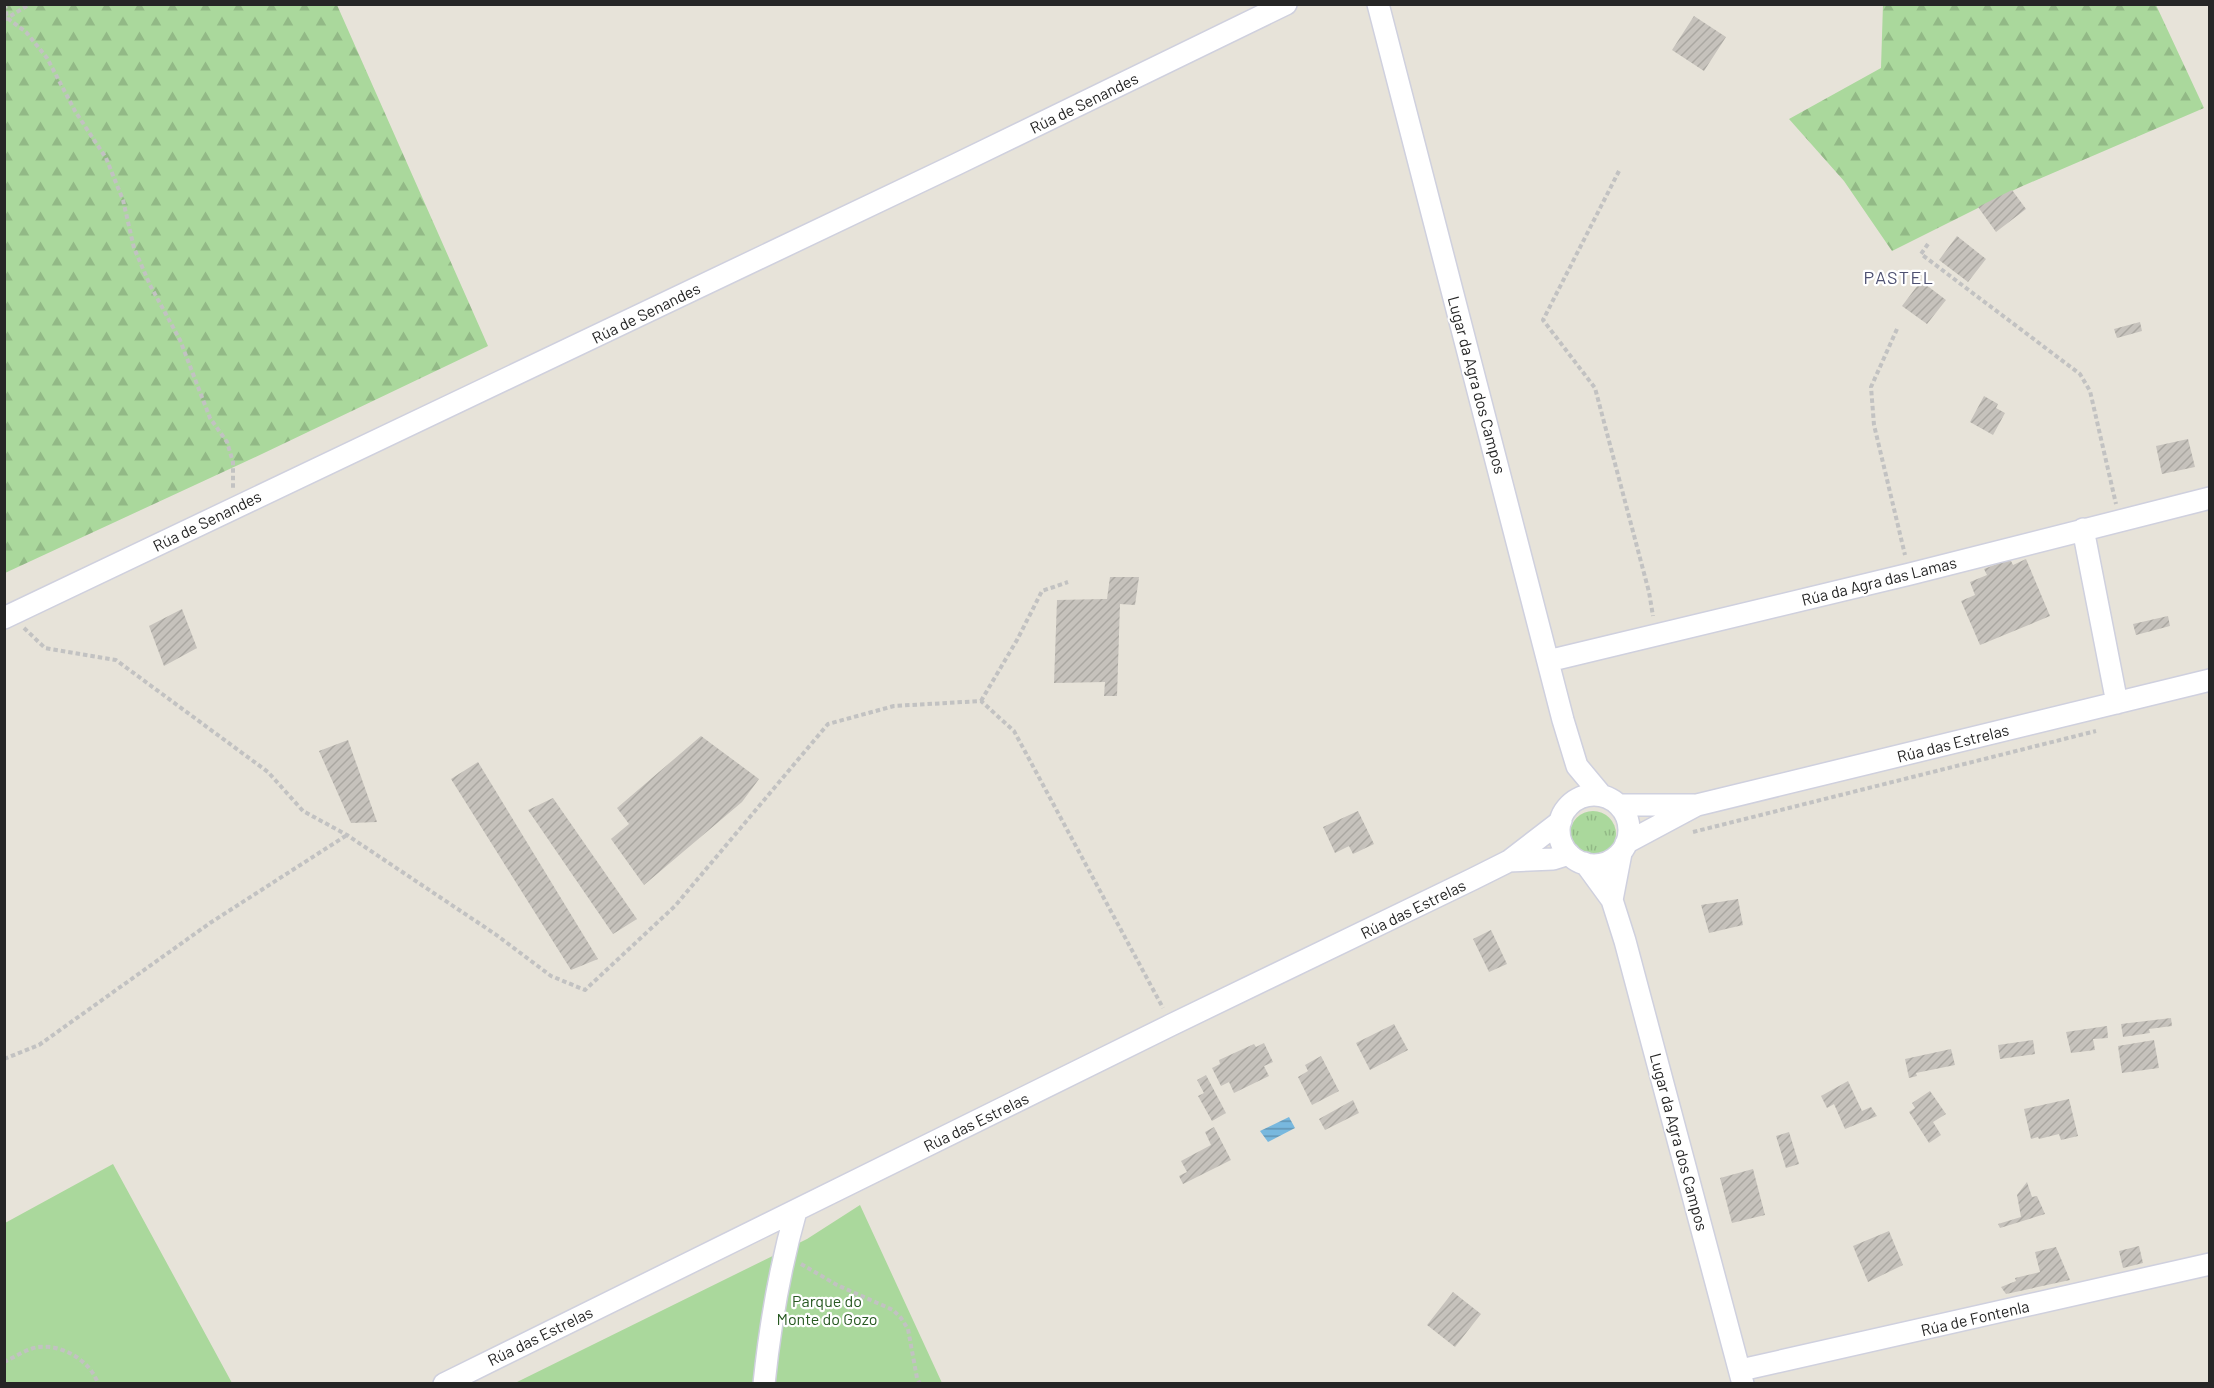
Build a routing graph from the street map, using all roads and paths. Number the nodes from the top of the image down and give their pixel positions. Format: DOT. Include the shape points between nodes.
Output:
graph roads {
  1 [pos="5,4"];
  2 [pos="30,4"];
  3 [pos="1286,4"];
  4 [pos="1378,4"];
  5 [pos="6,19"];
  6 [pos="1619,171"];
  7 [pos="1928,244"];
  8 [pos="1897,329"];
  9 [pos="2210,498"];
  10 [pos="239,505"];
  11 [pos="2120,519"];
  12 [pos="2083,529"];
  13 [pos="1910,574"];
  14 [pos="1068,582"];
  15 [pos="4,618"];
  16 [pos="28,632"];
  17 [pos="1657,635"];
  18 [pos="1548,661"];
  19 [pos="2210,680"];
  20 [pos="981,701"];
  21 [pos="2117,703"];
  22 [pos="2107,728"];
  23 [pos="1577,766"];
  24 [pos="1610,801"];
  25 [pos="1697,805"];
  26 [pos="1565,813"];
  27 [pos="347,835"];
  28 [pos="1684,835"];
  29 [pos="1624,848"];
  30 [pos="1577,859"];
  31 [pos="1509,861"];
  32 [pos="1612,900"];
  33 [pos="1159,999"];
  34 [pos="4,1059"];
  35 [pos="796,1211"];
  36 [pos="785,1254"];
  37 [pos="2210,1264"];
  38 [pos="4,1362"];
  39 [pos="1742,1377"];
  40 [pos="98,1383"];
  41 [pos="444,1383"];
  42 [pos="764,1383"];
  43 [pos="920,1383"];
  1 -- 5 [label="path"];
  2 -- 5 [label="path"];
  3 -- 10 [label="street, Rúa de Senandes"];
  4 -- 18 [label="street, Lugar da Agra dos Campos"];
  5 -- 10 [label="path" via="26,32 47,58 106,158 123,200 134,248 180,340 210,418 227,442 233,462 233,490"];
  6 -- 17 [label="path" via="1543,320 1595,388"];
  7 -- 11 [label="path" via="1921,254 2080,374 2090,391"];
  8 -- 13 [label="path" via="1870,387 1874,425"];
  9 -- 11 [label="street, Rúa da Agra das Lamas"];
  10 -- 15 [label="street, Rúa de Senandes"];
  11 -- 12 [label="street, Rúa da Agra das Lamas"];
  12 -- 13 [label="street, Rúa da Agra das Lamas"];
  12 -- 21 [label="street"];
  13 -- 17 [label="street, Rúa da Agra das Lamas"];
  14 -- 20 [label="path" via="1042,591"];
  16 -- 27 [label="path" via="45,648 116,660 268,772 303,812"];
  17 -- 18 [label="street, Rúa da Agra das Lamas"];
  18 -- 23 [label="street, Lugar da Agra dos Campos"];
  19 -- 21 [label="street, Rúa das Estrelas"];
  20 -- 27 [label="path" via="894,706 828,724 675,906 585,990 551,976"];
  20 -- 33 [label="path" via="1014,731"];
  21 -- 25 [label="street, Rúa das Estrelas"];
  22 -- 28 [label="path"];
  23 -- 24 [label="street, Lugar da Agra dos Campos"];
  23 -- 26 [label="street, Lugar da Agra dos Campos"];
  24 -- 25 [label="street, Rúa das Estrelas"];
  24 -- 26 [label="street" via="1584,797"];
  24 -- 29 [label="street" via="1626,817 1629,826"];
  25 -- 29 [label="street, Rúa das Estrelas"];
  26 -- 30 [label="street" via="1559,830 1561,842"];
  26 -- 31 [label="street, Rúa das Estrelas"];
  27 -- 34 [label="path" via="210,923 39,1045"];
  29 -- 30 [label="street" via="1604,864"];
  29 -- 32 [label="street, Lugar da Agra dos Campos"];
  30 -- 31 [label="street, Rúa das Estrelas"];
  30 -- 32 [label="street, Lugar da Agra dos Campos"];
  31 -- 35 [label="street, Rúa das Estrelas"];
  32 -- 39 [label="street, Lugar da Agra dos Campos"];
  35 -- 36 [label="street"];
  35 -- 41 [label="street, Rúa das Estrelas"];
  36 -- 42 [label="street" via="768,1338"];
  36 -- 43 [label="path" via="902,1318"];
  37 -- 39 [label="street, Rúa de Fontenla"];
  38 -- 40 [label="path" via="36,1347 61,1349 84,1362"];
}
